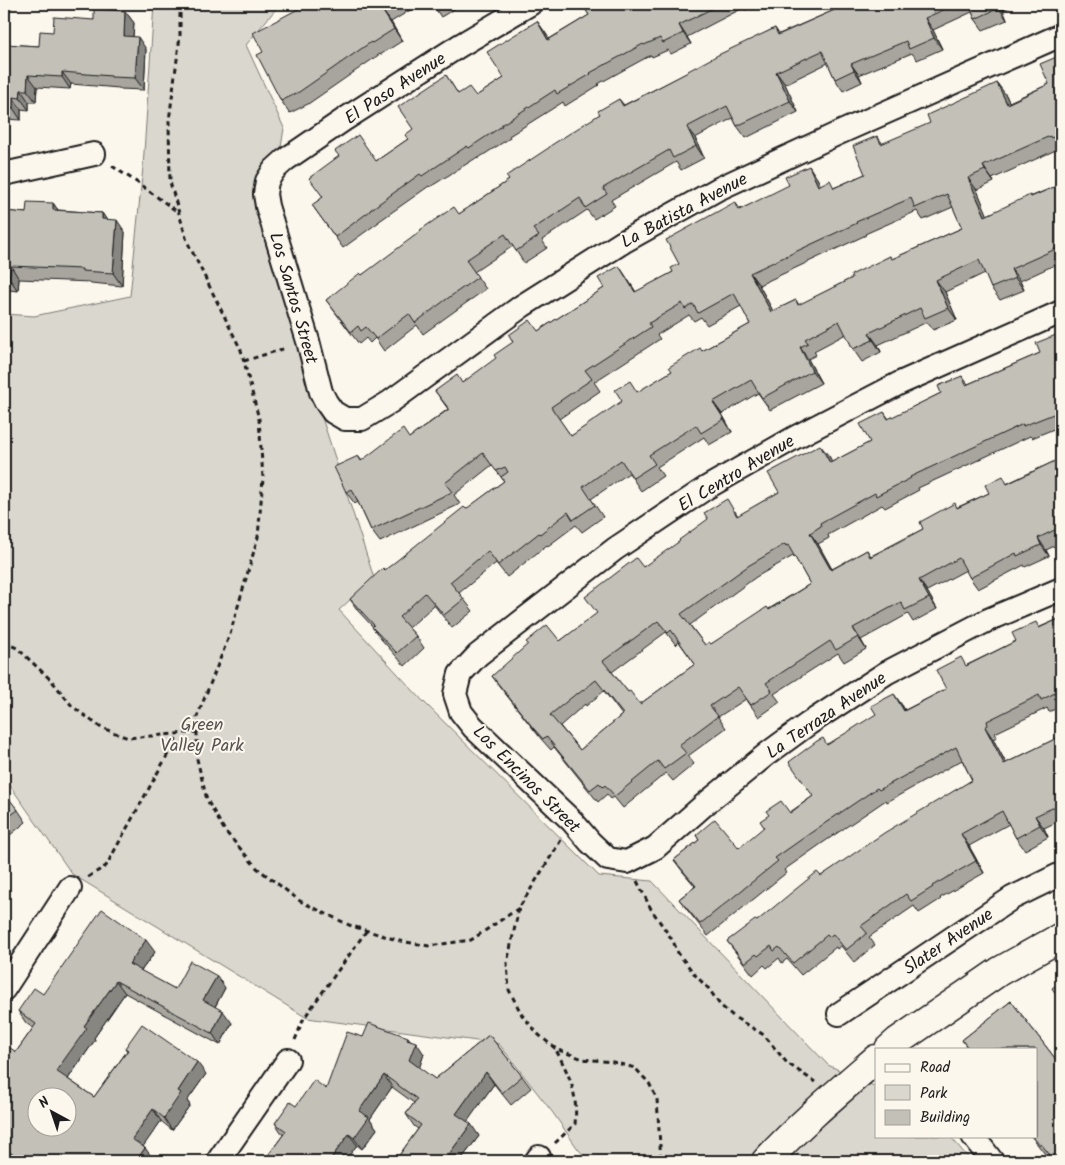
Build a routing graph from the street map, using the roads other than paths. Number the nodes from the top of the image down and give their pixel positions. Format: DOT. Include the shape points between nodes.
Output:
graph roads {
  1 [pos="530,4"];
  2 [pos="1061,35"];
  3 [pos="94,154"];
  4 [pos="4,174"];
  5 [pos="267,181"];
  6 [pos="1061,312"];
  7 [pos="333,412"];
  8 [pos="1061,589"];
  9 [pos="455,694"];
  10 [pos="618,861"];
  11 [pos="1061,874"];
  12 [pos="70,888"];
  13 [pos="1061,937"];
  14 [pos="4,989"];
  15 [pos="839,1014"];
  16 [pos="897,1046"];
  17 [pos="288,1060"];
  18 [pos="875,1060"];
  19 [pos="974,1138"];
  20 [pos="218,1161"];
  21 [pos="766,1161"];
  22 [pos="992,1161"];
  1 -- 5 [label="street, El Paso Avenue" via="338,124 285,160"];
  2 -- 7 [label="street, La Batista Avenue" via="718,189 623,242 522,306 362,419 345,419"];
  3 -- 4 [label="street"];
  5 -- 7 [label="street, Los Santos Street" via="267,206 322,392"];
  6 -- 9 [label="street, El Centro Avenue" via="900,383 706,488 616,549 478,655 460,674"];
  8 -- 10 [label="street, La Terraza Avenue" via="988,620 886,673 767,754 655,848"];
  9 -- 10 [label="street, Los Encinos Street" via="460,712 473,726 590,842"];
  11 -- 15 [label="street, Slater Avenue" via="1012,898"];
  12 -- 14 [label="street"];
  13 -- 16 [label="main road" via="1000,972"];
  17 -- 20 [label="street"];
  18 -- 21 [label="main road" via="786,1139"];
  19 -- 22 [label="street"];
}
